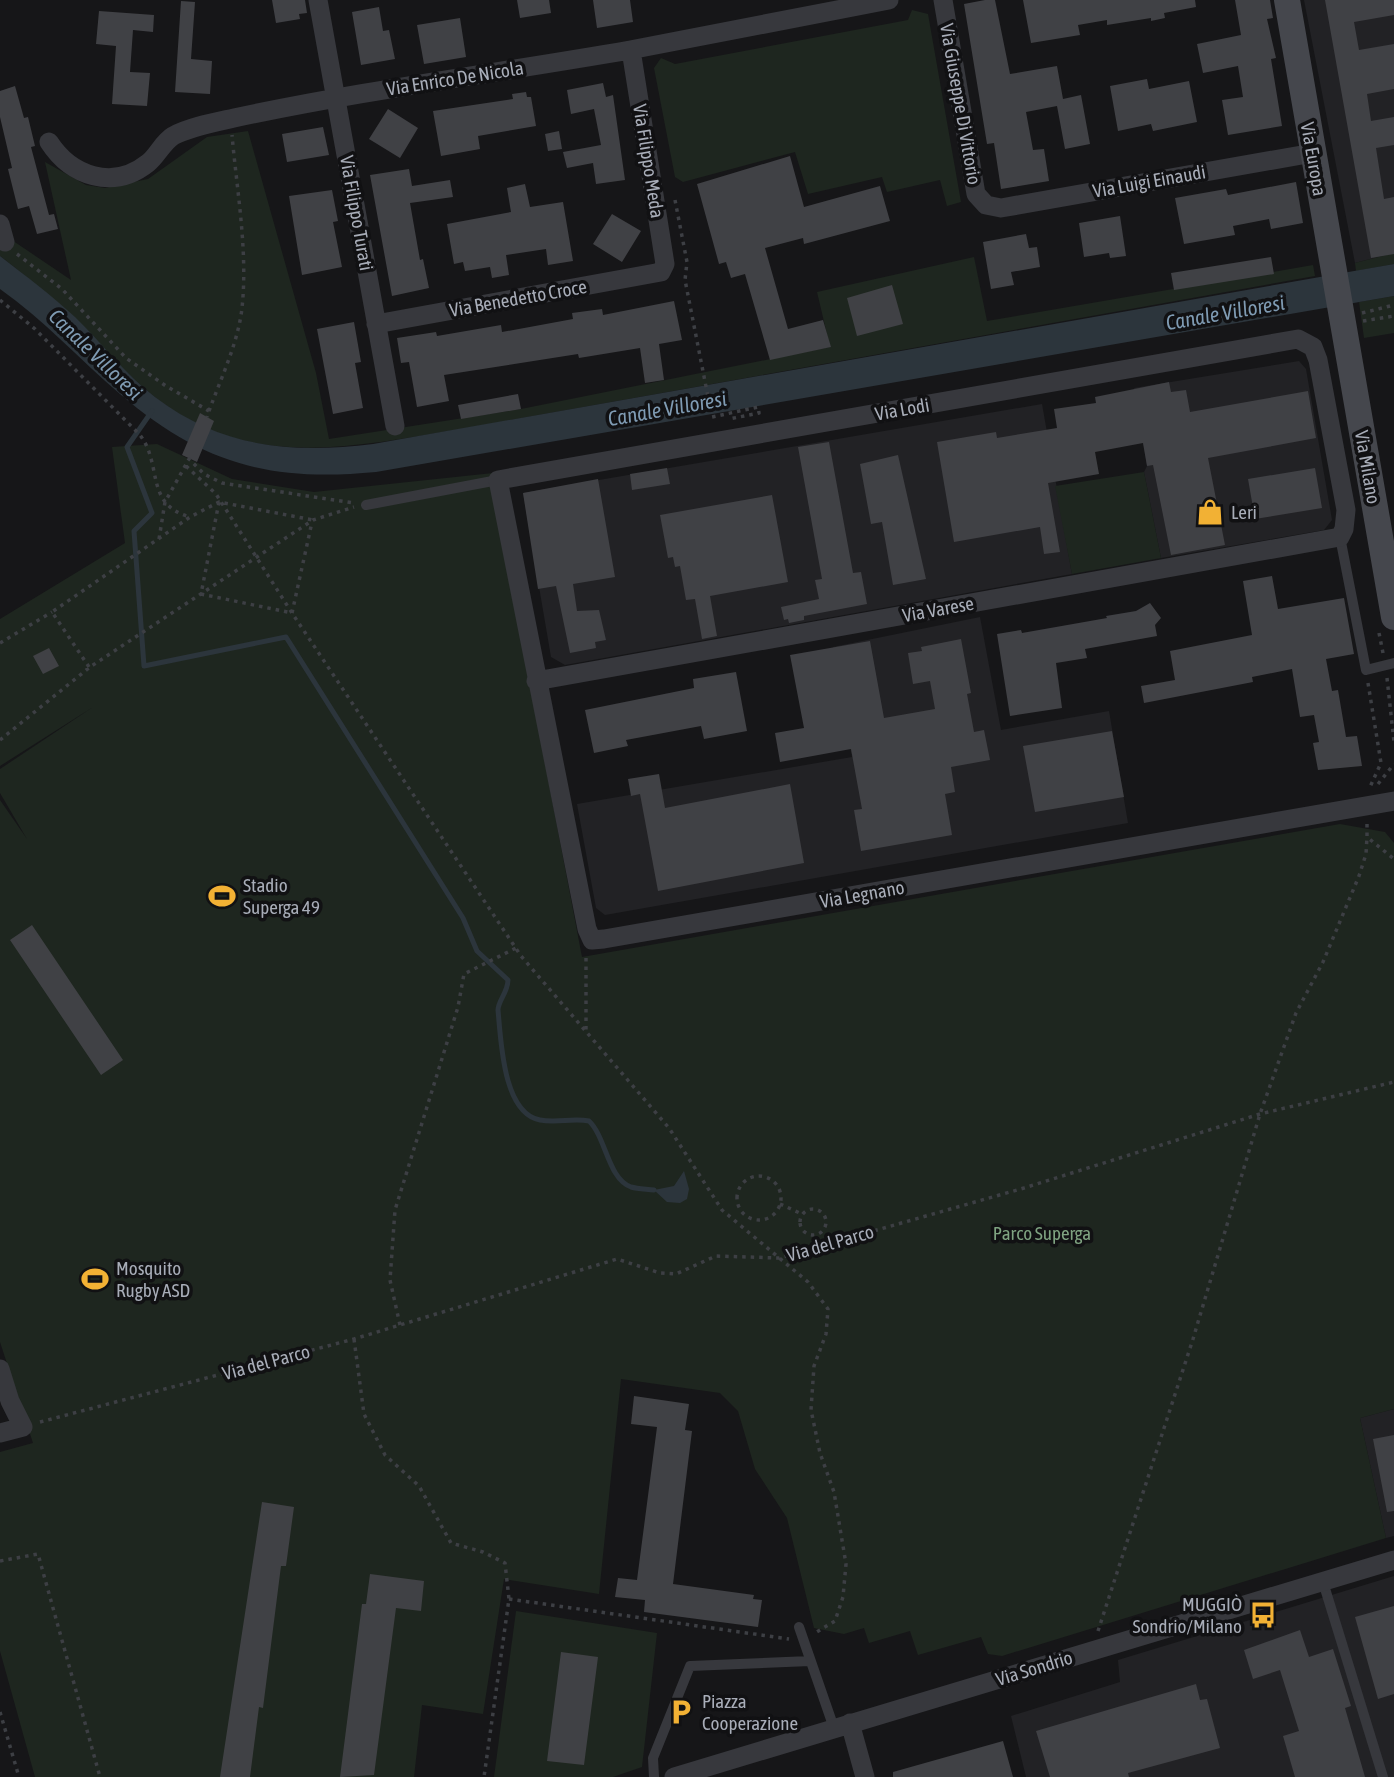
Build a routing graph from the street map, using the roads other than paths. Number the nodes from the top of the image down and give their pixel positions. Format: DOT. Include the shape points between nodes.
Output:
graph roads {
  1 [pos="318,0"];
  2 [pos="889,0"];
  3 [pos="943,0"];
  4 [pos="1287,0"];
  5 [pos="823,6"];
  6 [pos="632,50"];
  7 [pos="337,98"];
  8 [pos="49,142"];
  9 [pos="1313,153"];
  10 [pos="986,205"];
  11 [pos="661,272"];
  12 [pos="1342,319"];
  13 [pos="376,324"];
  14 [pos="395,426"];
  15 [pos="498,480"];
  16 [pos="366,505"];
  17 [pos="1386,527"];
  18 [pos="1339,537"];
  19 [pos="1394,617"];
  20 [pos="1390,665"];
  21 [pos="536,681"];
  22 [pos="1394,801"];
  23 [pos="0,1369"];
  24 [pos="0,1433"];
  25 [pos="1394,1560"];
  26 [pos="1323,1582"];
  27 [pos="799,1627"];
  28 [pos="810,1661"];
  29 [pos="842,1726"];
  30 [pos="654,1777"];
  31 [pos="674,1777"];
  32 [pos="865,1777"];
  33 [pos="1383,1777"];
  1 -- 7 [label="street, Via Filippo Turati"];
  2 -- 5 [label="street, Via Enrico De Nicola"];
  3 -- 10 [label="street, Via Giuseppe Di Vittorio" via="976,194"];
  4 -- 9 [label="street, Via Europa"];
  5 -- 6 [label="street, Via Enrico De Nicola"];
  6 -- 7 [label="street, Via Enrico De Nicola"];
  6 -- 11 [label="street, Via Filippo Meda" via="665,264"];
  7 -- 8 [label="street, Via Enrico De Nicola" via="230,119 173,136 147,164 104,178 72,168"];
  7 -- 13 [label="street, Via Filippo Turati"];
  9 -- 10 [label="street, Via Luigi Einaudi" via="1001,208"];
  9 -- 12 [label="street, Via Europa"];
  11 -- 13 [label="street, Via Benedetto Croce"];
  12 -- 17 [label="street, Via Milano"];
  13 -- 14 [label="street, Via Filippo Turati"];
  15 -- 16 [label="lane"];
  15 -- 18 [label="street, Via Lodi" via="1298,339 1313,347 1318,360 1346,510"];
  15 -- 21 [label="street"];
  17 -- 19 [label="street, Via Milano"];
  18 -- 20 [label="lane" via="1366,670"];
  18 -- 21 [label="street, Via Varese"];
  21 -- 22 [label="street, Via Legnano" via="592,940"];
  23 -- 24 [label="street" via="23,1427"];
  25 -- 26 [label="street, Via Sondrio"];
  26 -- 29 [label="street, Via Sondrio"];
  26 -- 33 [label="lane"];
  27 -- 28 [label="lane"];
  28 -- 29 [label="lane"];
  28 -- 30 [label="lane" via="690,1666 653,1758"];
  29 -- 31 [label="street, Via Sondrio"];
  29 -- 32 [label="street"];
}
